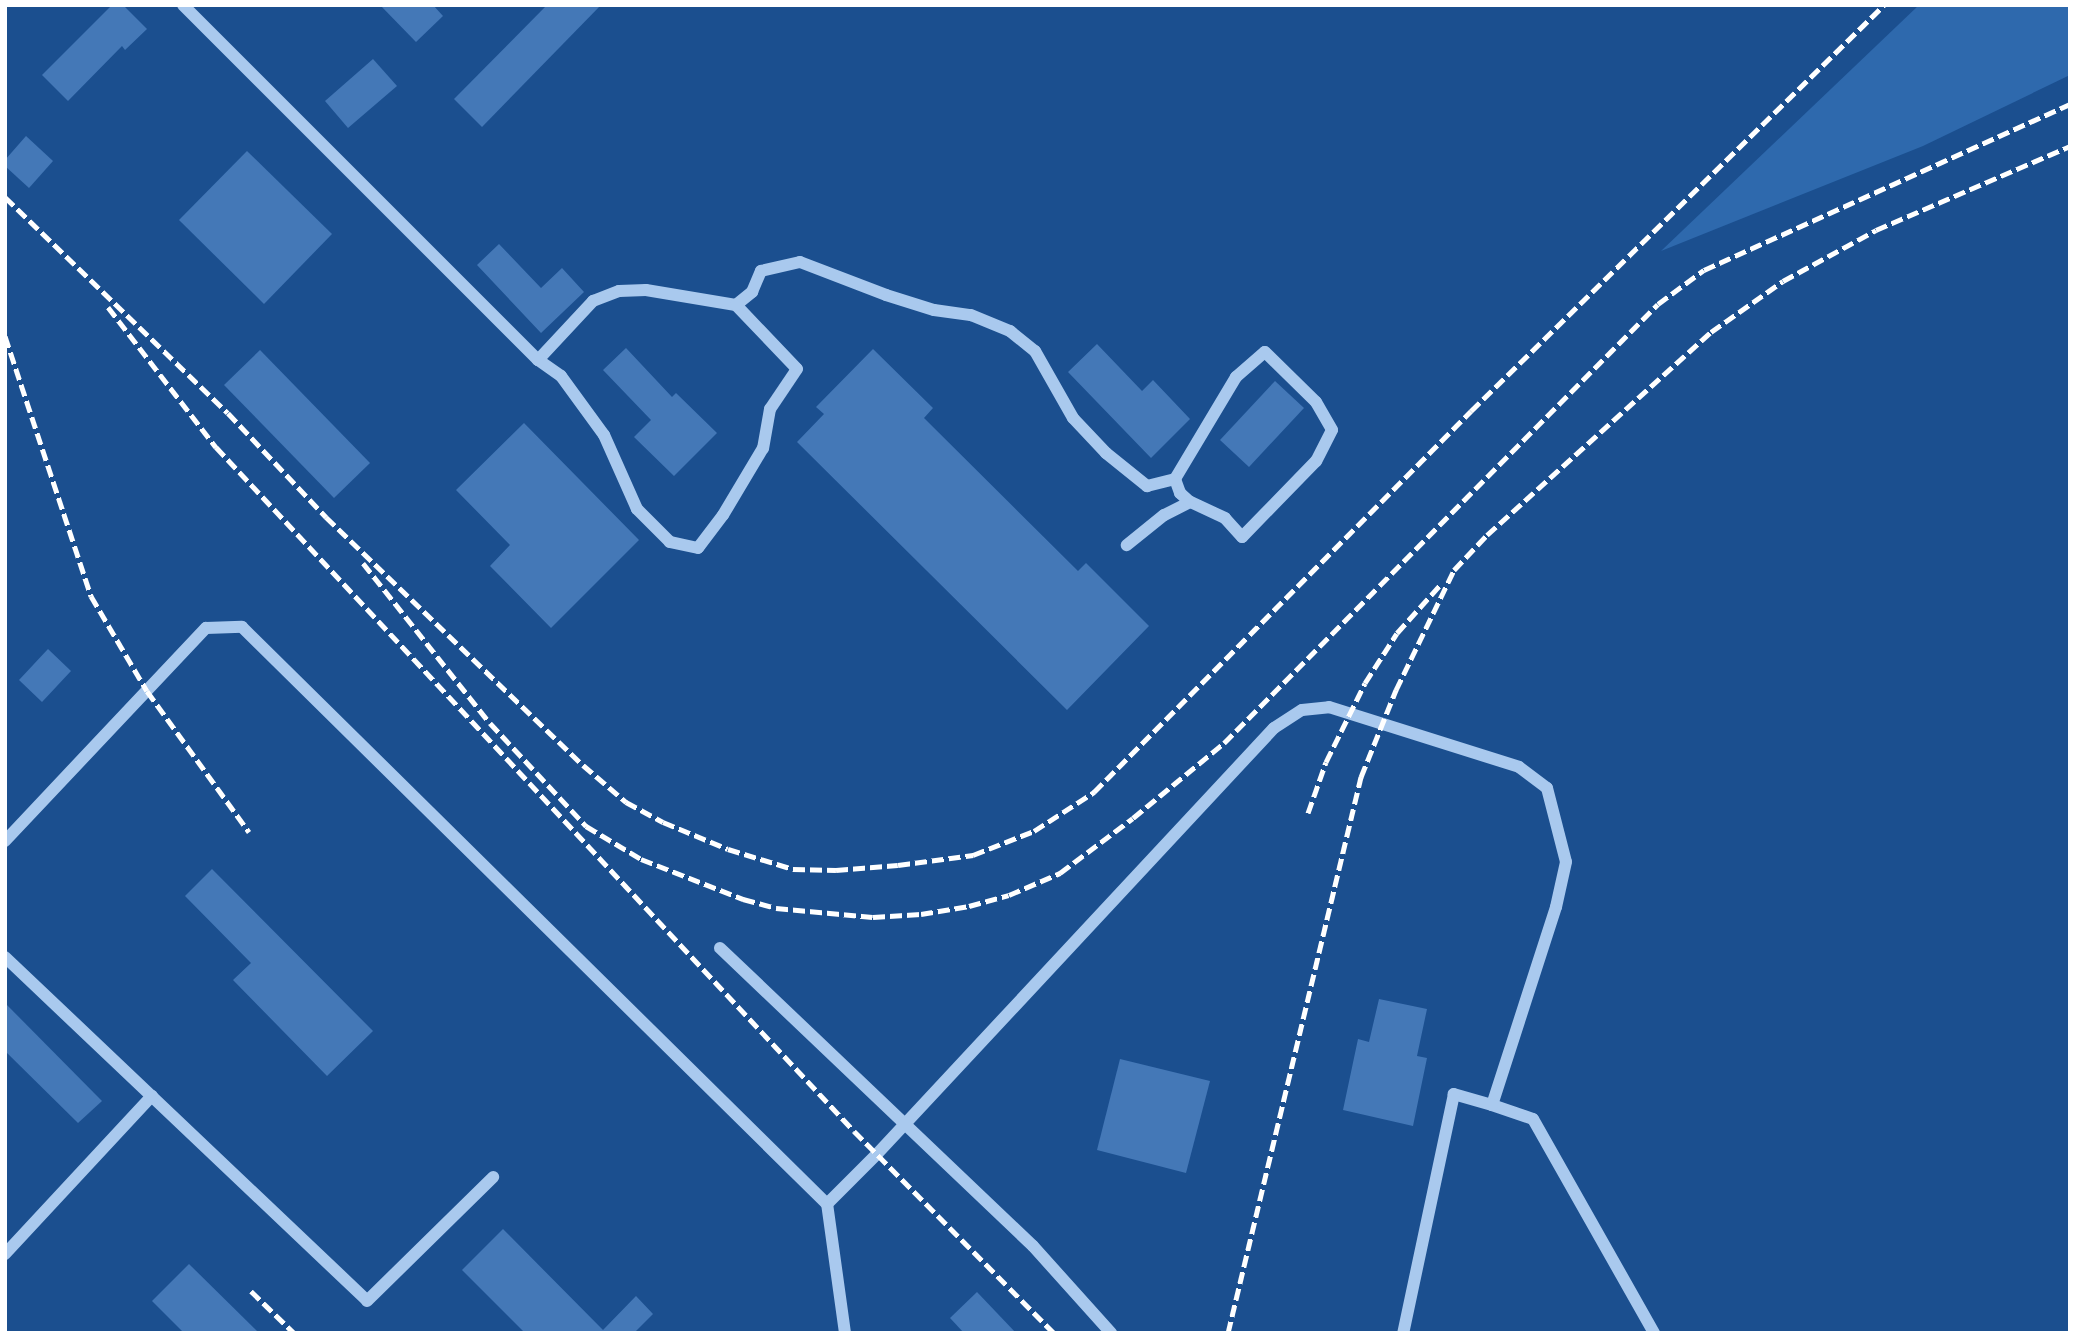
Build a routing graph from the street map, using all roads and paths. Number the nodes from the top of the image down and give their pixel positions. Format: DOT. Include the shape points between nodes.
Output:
graph roads {
  1 [pos="183,5"];
  2 [pos="736,305"];
  3 [pos="538,360"];
  4 [pos="1175,479"];
  5 [pos="1191,502"];
  6 [pos="1127,544"];
  7 [pos="5,841"];
  8 [pos="720,948"];
  9 [pos="5,957"];
  10 [pos="152,1096"];
  11 [pos="1492,1105"];
  12 [pos="906,1124"];
  13 [pos="493,1177"];
  14 [pos="827,1204"];
  15 [pos="5,1254"];
  16 [pos="845,1333"];
  17 [pos="1111,1333"];
  18 [pos="1403,1333"];
  19 [pos="1654,1333"];
  1 -- 3 [label="lane"];
  2 -- 3 [label="lane" via="646,290 619,291 593,301"];
  2 -- 3 [label="lane" via="797,369 770,409 764,448 698,548 670,542 637,509 604,435 561,376"];
  2 -- 4 [label="lane" via="752,292 761,271 800,262 934,310 971,315 1010,331 1035,351 1073,418 1147,486"];
  4 -- 5 [label="lane" via="1180,493"];
  4 -- 5 [label="lane" via="1236,377 1265,352 1316,402 1332,430 1316,461 1242,537 1225,518"];
  5 -- 6 [label="lane"];
  7 -- 14 [label="lane" via="206,628 242,627"];
  8 -- 12 [label="lane"];
  9 -- 10 [label="lane"];
  10 -- 13 [label="lane" via="367,1301"];
  10 -- 15 [label="lane"];
  11 -- 12 [label="lane" via="1556,907 1566,862 1547,788 1519,767 1329,707 1302,710 1274,728"];
  11 -- 18 [label="lane" via="1454,1094"];
  11 -- 19 [label="lane" via="1533,1119"];
  12 -- 14 [label="lane"];
  12 -- 17 [label="lane" via="1033,1246"];
  14 -- 16 [label="lane"];
}
